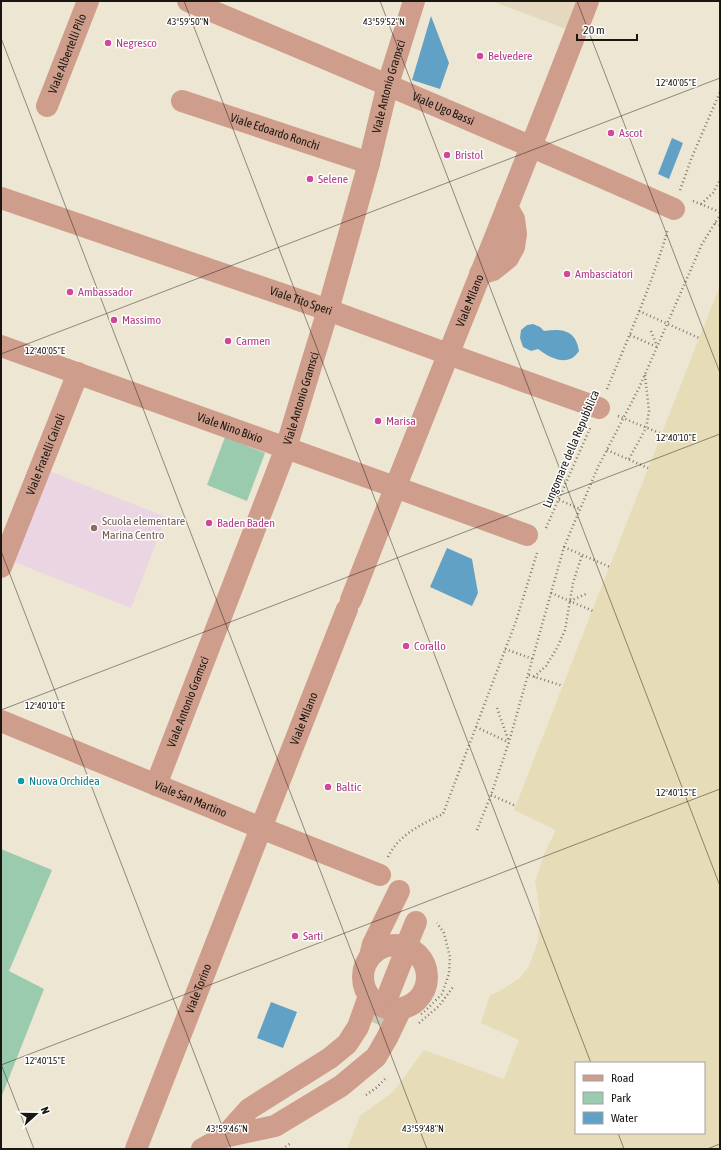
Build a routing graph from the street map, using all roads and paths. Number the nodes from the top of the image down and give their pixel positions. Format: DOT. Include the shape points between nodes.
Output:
graph roads {
  1 [pos="88,1"];
  2 [pos="188,1"];
  3 [pos="414,1"];
  4 [pos="588,1"];
  5 [pos="388,84"];
  6 [pos="720,92"];
  7 [pos="182,101"];
  8 [pos="47,106"];
  9 [pos="532,146"];
  10 [pos="369,162"];
  11 [pos="720,180"];
  12 [pos="1,198"];
  13 [pos="677,202"];
  14 [pos="701,204"];
  15 [pos="720,213"];
  16 [pos="715,223"];
  17 [pos="720,225"];
  18 [pos="328,310"];
  19 [pos="639,311"];
  20 [pos="667,323"];
  21 [pos="651,331"];
  22 [pos="630,335"];
  23 [pos="699,338"];
  24 [pos="1,346"];
  25 [pos="657,347"];
  26 [pos="448,354"];
  27 [pos="78,373"];
  28 [pos="645,374"];
  29 [pos="599,408"];
  30 [pos="624,418"];
  31 [pos="646,428"];
  32 [pos="662,434"];
  33 [pos="286,448"];
  34 [pos="607,450"];
  35 [pos="629,460"];
  36 [pos="648,468"];
  37 [pos="395,487"];
  38 [pos="559,500"];
  39 [pos="580,509"];
  40 [pos="7,534"];
  41 [pos="536,539"];
  42 [pos="564,547"];
  43 [pos="582,555"];
  44 [pos="1,567"];
  45 [pos="610,567"];
  46 [pos="551,593"];
  47 [pos="588,593"];
  48 [pos="570,601"];
  49 [pos="593,611"];
  50 [pos="505,649"];
  51 [pos="533,659"];
  52 [pos="529,675"];
  53 [pos="534,676"];
  54 [pos="563,686"];
  55 [pos="497,708"];
  56 [pos="1,721"];
  57 [pos="476,726"];
  58 [pos="509,742"];
  59 [pos="156,784"];
  60 [pos="491,795"];
  61 [pos="516,806"];
  62 [pos="443,814"];
  63 [pos="261,828"];
  64 [pos="477,830"];
  65 [pos="380,875"];
  66 [pos="399,891"];
  67 [pos="370,956"];
  68 [pos="402,960"];
  69 [pos="386,999"];
  70 [pos="377,1024"];
  71 [pos="224,1137"];
  72 [pos="136,1149"];
  73 [pos="202,1149"];
  1 -- 8 [label="street, Viale Albertelli Pilo"];
  2 -- 5 [label="street, Viale Ugo Bassi"];
  3 -- 5 [label="street, Viale Antonio Gramsci"];
  4 -- 9 [label="street, Viale Milano"];
  5 -- 9 [label="street, Viale Ugo Bassi"];
  5 -- 10 [label="street, Viale Antonio Gramsci"];
  6 -- 13 [label="path, Lungomare della Repubblica" via="692,157"];
  7 -- 10 [label="street, Viale Edoardo Ronchi"];
  9 -- 13 [label="street, Viale Ugo Bassi"];
  9 -- 26 [label="street, Viale Milano"];
  10 -- 18 [label="street, Viale Antonio Gramsci"];
  11 -- 14 [label="path" via="713,193"];
  12 -- 18 [label="street, Viale Tito Speri"];
  13 -- 14 [label="path"];
  13 -- 19 [label="path, Lungomare della Repubblica" via="658,264"];
  14 -- 15 [label="path"];
  15 -- 16 [label="path"];
  16 -- 17 [label="path"];
  16 -- 20 [label="path" via="702,244"];
  18 -- 26 [label="street, Viale Tito Speri"];
  18 -- 33 [label="street, Viale Antonio Gramsci"];
  19 -- 20 [label="path"];
  19 -- 22 [label="path, Lungomare della Repubblica"];
  20 -- 23 [label="path"];
  20 -- 25 [label="path"];
  21 -- 25 [label="path"];
  22 -- 25 [label="path"];
  22 -- 29 [label="path, Lungomare della Repubblica"];
  24 -- 27 [label="street, Viale Nino Bixio"];
  25 -- 28 [label="path"];
  26 -- 29 [label="street, Viale Tito Speri"];
  26 -- 37 [label="street, Viale Milano"];
  27 -- 33 [label="street, Viale Nino Bixio"];
  27 -- 40 [label="street, Viale Fratelli Cairoli"];
  28 -- 30 [label="path"];
  28 -- 31 [label="path" via="649,411"];
  29 -- 30 [label="path"];
  29 -- 38 [label="path, Lungomare della Repubblica"];
  30 -- 31 [label="path"];
  30 -- 34 [label="path"];
  31 -- 32 [label="path"];
  31 -- 35 [label="path"];
  33 -- 37 [label="street, Viale Nino Bixio"];
  33 -- 59 [label="street, Viale Antonio Gramsci"];
  34 -- 35 [label="path"];
  34 -- 39 [label="path"];
  35 -- 36 [label="path"];
  37 -- 41 [label="street, Viale Nino Bixio"];
  37 -- 63 [label="street, Viale Milano"];
  38 -- 39 [label="path"];
  38 -- 41 [label="path, Lungomare della Repubblica"];
  39 -- 42 [label="path"];
  40 -- 44 [label="street, Viale Fratelli Cairoli"];
  41 -- 50 [label="path, Lungomare della Repubblica" via="516,621"];
  42 -- 43 [label="path"];
  42 -- 46 [label="path"];
  43 -- 45 [label="path"];
  43 -- 48 [label="path"];
  46 -- 48 [label="path"];
  46 -- 51 [label="path"];
  47 -- 48 [label="path"];
  48 -- 49 [label="path"];
  48 -- 53 [label="path" via="565,630 557,648 546,666"];
  50 -- 51 [label="path"];
  50 -- 57 [label="path, Lungomare della Repubblica"];
  51 -- 52 [label="path"];
  52 -- 53 [label="path"];
  52 -- 58 [label="path"];
  53 -- 54 [label="path"];
  55 -- 58 [label="path"];
  56 -- 59 [label="street, Viale San Martino"];
  57 -- 58 [label="path"];
  57 -- 62 [label="path, Lungomare della Repubblica"];
  58 -- 60 [label="path"];
  59 -- 63 [label="street, Viale San Martino"];
  60 -- 61 [label="path"];
  60 -- 64 [label="path"];
  63 -- 65 [label="street, Viale San Martino"];
  63 -- 72 [label="street, Viale Torino"];
  66 -- 67 [label="street" via="373,944"];
  67 -- 69 [label="street" via="362,976 364,987"];
  67 -- 69 [label="street" via="377,950 397,944 416,952 426,970 424,990 410,1005"];
  68 -- 69 [label="street"];
  69 -- 71 [label="street" via="358,1027 347,1044 330,1058 249,1110"];
  69 -- 71 [label="street" via="387,1038 376,1057 341,1086 275,1126"];
  70 -- 71 [label="street" via="365,1045 342,1068 311,1091"];
  71 -- 73 [label="street"];
}
